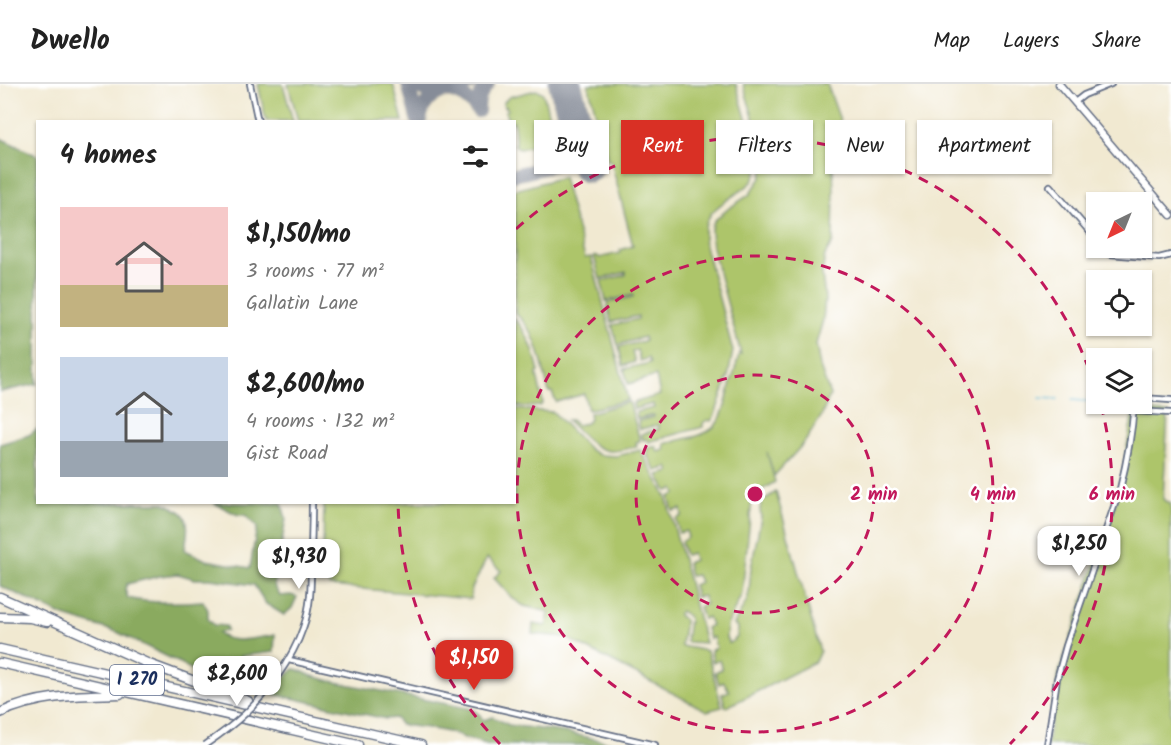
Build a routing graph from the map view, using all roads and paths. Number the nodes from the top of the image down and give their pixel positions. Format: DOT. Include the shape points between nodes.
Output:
graph roads {
  1 [pos="250,84"];
  2 [pos="1059,84"];
  3 [pos="1111,84"];
  4 [pos="1075,102"];
  5 [pos="258,120"];
  6 [pos="1050,186"];
  7 [pos="1171,216"];
  8 [pos="1086,227"];
  9 [pos="1171,255"];
  10 [pos="1152,257"];
  11 [pos="1152,399"];
  12 [pos="1171,400"];
  13 [pos="1152,412"];
  14 [pos="1171,413"];
  15 [pos="1133,414"];
  16 [pos="312,504"];
  17 [pos="0,597"];
  18 [pos="0,616"];
  19 [pos="67,628"];
  20 [pos="0,649"];
  21 [pos="289,660"];
  22 [pos="0,663"];
  23 [pos="134,694"];
  24 [pos="274,711"];
  25 [pos="0,713"];
  26 [pos="205,745"];
  27 [pos="358,745"];
  28 [pos="421,745"];
  29 [pos="655,745"];
  30 [pos="1047,745"];
  1 -- 5 [label="street"];
  2 -- 4 [label="main road"];
  3 -- 4 [label="street"];
  4 -- 7 [label="main road"];
  6 -- 8 [label="street"];
  9 -- 10 [label="street"];
  11 -- 12 [label="street"];
  13 -- 14 [label="street"];
  15 -- 30 [label="street" via="1127,464 1057,679"];
  16 -- 21 [label="street" via="308,610"];
  17 -- 19 [label="highway"];
  18 -- 19 [label="highway" via="30,618"];
  19 -- 24 [label="highway" via="165,671"];
  20 -- 24 [label="highway, I 270"];
  21 -- 26 [label="street, bridge" via="251,709"];
  21 -- 29 [label="street"];
  22 -- 23 [label="highway, I 270"];
  23 -- 25 [label="highway" via="52,697"];
  23 -- 27 [label="highway, I 270"];
  24 -- 28 [label="highway, I 270"];
}
